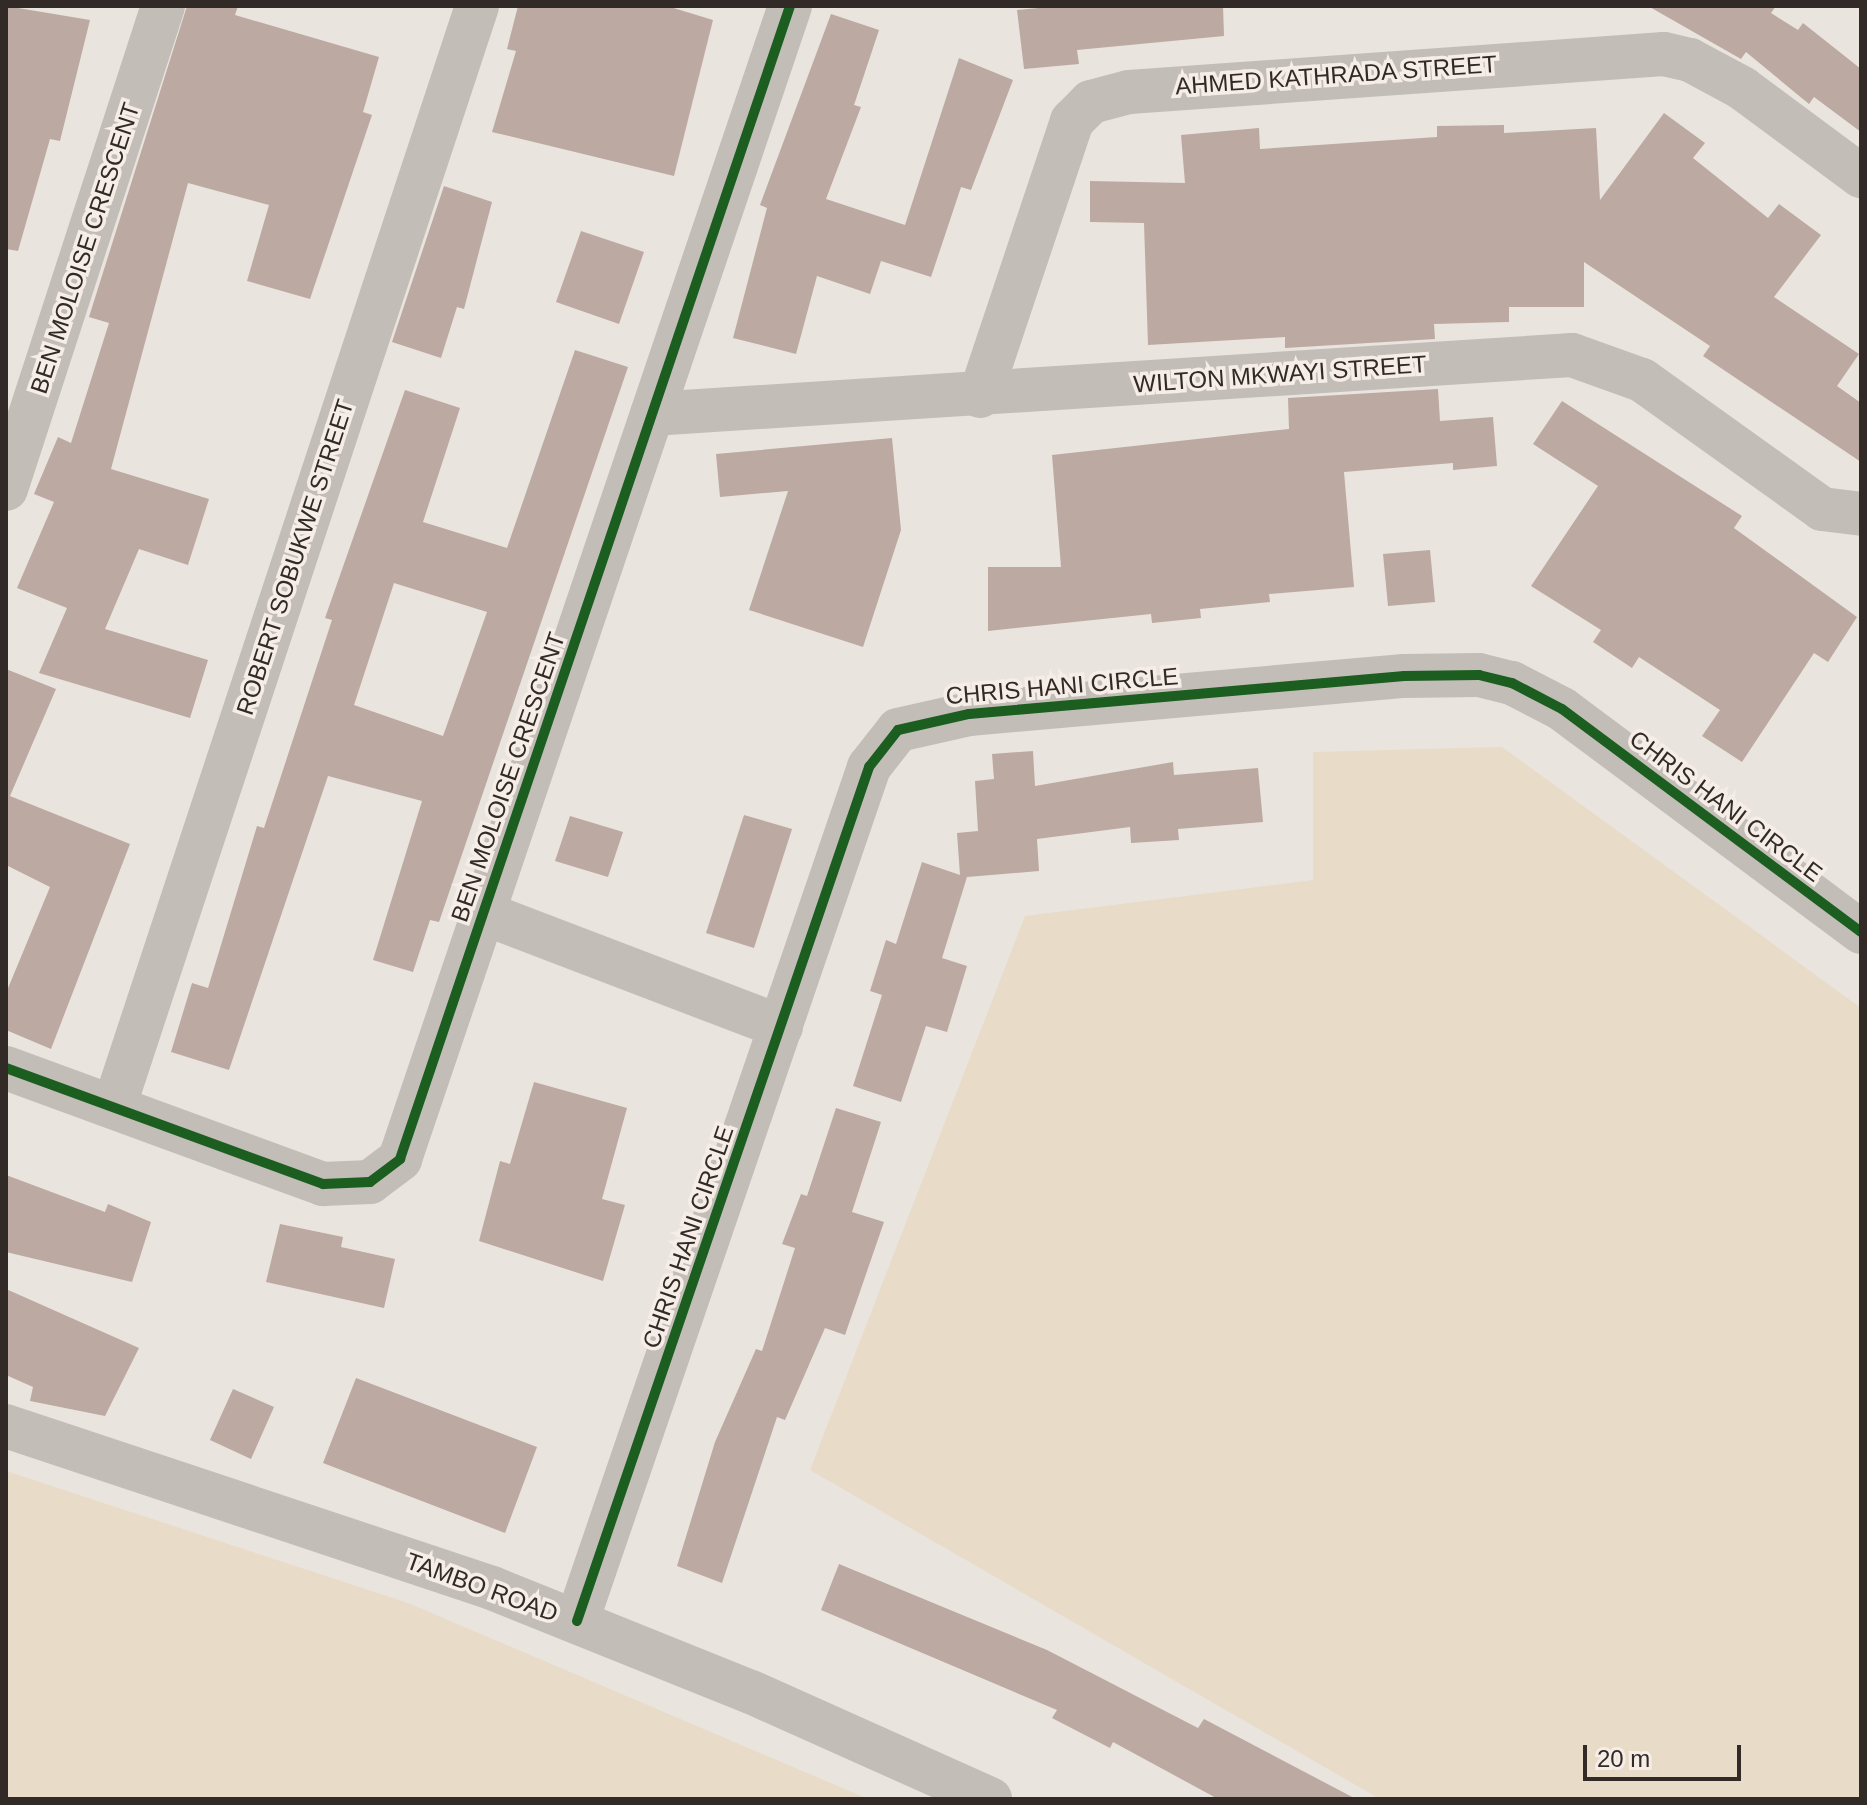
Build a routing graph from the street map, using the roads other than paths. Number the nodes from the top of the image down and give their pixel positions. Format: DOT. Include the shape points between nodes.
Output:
graph roads {
  1 [pos="163,6"];
  2 [pos="477,6"];
  3 [pos="790,6"];
  4 [pos="1861,176"];
  5 [pos="980,396"];
  6 [pos="652,414"];
  7 [pos="6,489"];
  8 [pos="1861,514"];
  9 [pos="483,913"];
  10 [pos="1861,932"];
  11 [pos="781,1027"];
  12 [pos="6,1068"];
  13 [pos="114,1107"];
  14 [pos="6,1426"];
  15 [pos="577,1621"];
  16 [pos="990,1799"];
  1 -- 7 [label="street, BEN MOLOISE CRESCENT"];
  2 -- 13 [label="street, ROBERT SOBUKWE STREET"];
  3 -- 6 [label="street, BEN MOLOISE CRESCENT"];
  4 -- 5 [label="street, AHMED KATHRADA STREET" via="1742,88 1690,60 1664,54 1129,92 1091,102 1072,121"];
  5 -- 6 [label="street, WILTON MKWAYI STREET"];
  5 -- 8 [label="street, WILTON MKWAYI STREET" via="1572,355 1642,380 1822,509"];
  6 -- 9 [label="street, BEN MOLOISE CRESCENT"];
  9 -- 11 [label="street"];
  9 -- 13 [label="street, BEN MOLOISE CRESCENT" via="409,1136 386,1174 345,1187 323,1184"];
  10 -- 11 [label="street, CHRIS HANI CIRCLE" via="1562,709 1512,683 1479,675 1404,676 969,714 916,722 881,744"];
  11 -- 15 [label="street, CHRIS HANI CIRCLE"];
  12 -- 13 [label="street, BEN MOLOISE CRESCENT"];
  14 -- 15 [label="street, TAMBO ROAD"];
  15 -- 16 [label="street, TAMBO ROAD"];
}
